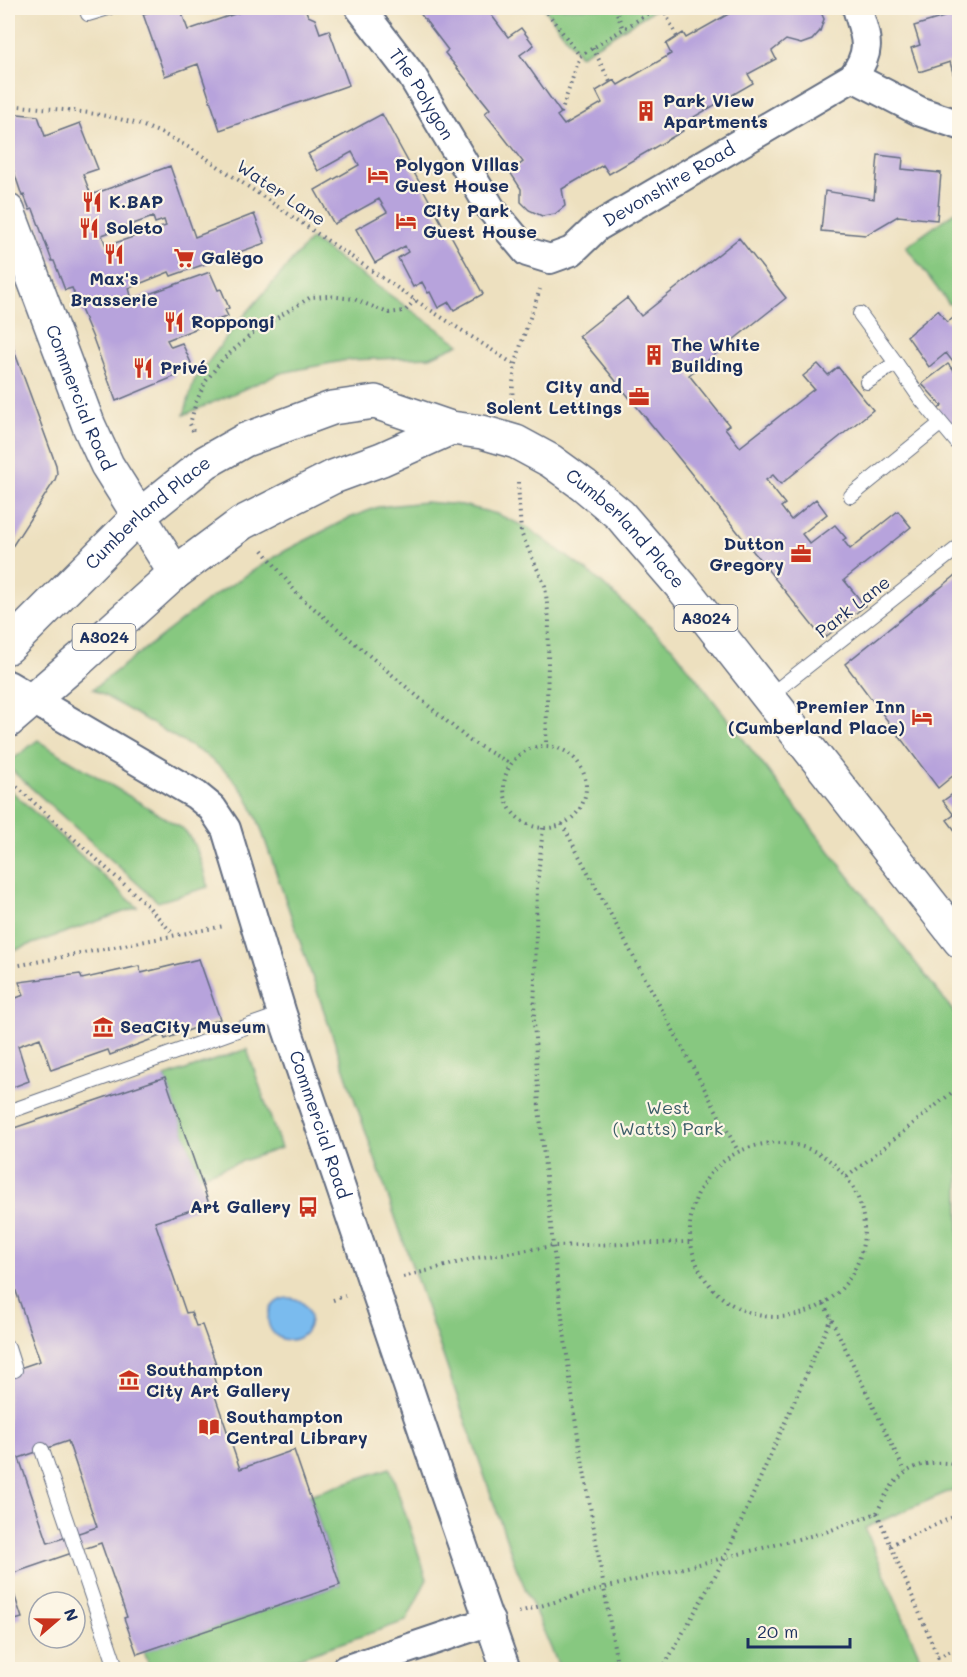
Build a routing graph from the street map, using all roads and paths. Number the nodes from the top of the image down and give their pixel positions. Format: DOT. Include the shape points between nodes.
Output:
graph roads {
  1 [pos="108,8"];
  2 [pos="360,8"];
  3 [pos="544,8"];
  4 [pos="615,8"];
  5 [pos="657,8"];
  6 [pos="663,8"];
  7 [pos="857,8"];
  8 [pos="88,14"];
  9 [pos="623,29"];
  10 [pos="676,37"];
  11 [pos="593,48"];
  12 [pos="580,56"];
  13 [pos="853,77"];
  14 [pos="610,82"];
  15 [pos="8,105"];
  16 [pos="561,113"];
  17 [pos="960,125"];
  18 [pos="8,211"];
  19 [pos="550,259"];
  20 [pos="415,300"];
  21 [pos="860,314"];
  22 [pos="896,363"];
  23 [pos="515,365"];
  24 [pos="867,382"];
  25 [pos="940,424"];
  26 [pos="451,428"];
  27 [pos="516,442"];
  28 [pos="960,447"];
  29 [pos="206,462"];
  30 [pos="851,496"];
  31 [pos="139,516"];
  32 [pos="242,523"];
  33 [pos="960,546"];
  34 [pos="175,573"];
  35 [pos="8,647"];
  36 [pos="20,692"];
  37 [pos="768,697"];
  38 [pos="8,722"];
  39 [pos="546,746"];
  40 [pos="511,764"];
  41 [pos="8,779"];
  42 [pos="562,824"];
  43 [pos="543,828"];
  44 [pos="254,920"];
  45 [pos="174,935"];
  46 [pos="960,941"];
  47 [pos="8,964"];
  48 [pos="282,1014"];
  49 [pos="960,1086"];
  50 [pos="8,1112"];
  51 [pos="738,1151"];
  52 [pos="847,1177"];
  53 [pos="690,1242"];
  54 [pos="553,1246"];
  55 [pos="374,1286"];
  56 [pos="824,1304"];
  57 [pos="831,1318"];
  58 [pos="8,1348"];
  59 [pos="15,1370"];
  60 [pos="42,1450"];
  61 [pos="960,1465"];
  62 [pos="905,1472"];
  63 [pos="877,1513"];
  64 [pos="960,1514"];
  65 [pos="890,1545"];
  66 [pos="725,1558"];
  67 [pos="604,1588"];
  68 [pos="489,1621"];
  69 [pos="960,1647"];
  70 [pos="117,1670"];
  71 [pos="345,1670"];
  72 [pos="506,1670"];
  73 [pos="618,1670"];
  74 [pos="662,1670"];
  1 -- 8 [label="lane"];
  2 -- 19 [label="street, The Polygon" via="412,76 491,209 527,252"];
  3 -- 12 [label="path"];
  4 -- 9 [label="path"];
  5 -- 9 [label="path"];
  6 -- 10 [label="path"];
  7 -- 13 [label="street" via="866,52"];
  9 -- 11 [label="path"];
  11 -- 12 [label="path"];
  11 -- 14 [label="path"];
  12 -- 16 [label="path"];
  13 -- 17 [label="street" via="921,112"];
  13 -- 19 [label="street, Devonshire Road" via="597,227 572,251"];
  15 -- 20 [label="path, Water Lane" via="91,113 128,121 175,139"];
  18 -- 31 [label="main road, Commercial Road" via="88,426 106,465"];
  19 -- 23 [label="path"];
  20 -- 23 [label="path, Water Lane"];
  20 -- 29 [label="path" via="405,311 388,313 354,299 311,297 254,333 222,360 196,402 190,424"];
  21 -- 22 [label="lane"];
  22 -- 24 [label="lane"];
  22 -- 25 [label="lane"];
  23 -- 27 [label="path" via="512,397"];
  25 -- 28 [label="lane"];
  25 -- 30 [label="lane"];
  26 -- 27 [label="main road, Cumberland Place / A3024"];
  26 -- 29 [label="main road, Cumberland Place / A3024" via="375,402 332,408 245,440"];
  26 -- 32 [label="main road, A3024" via="333,477"];
  27 -- 37 [label="main road, Cumberland Place / A3024" via="551,461 620,515"];
  27 -- 39 [label="path" via="521,533 545,586 549,620"];
  29 -- 31 [label="main road, Cumberland Place / A3024"];
  31 -- 34 [label="main road, Commercial Road"];
  31 -- 35 [label="main road, Cumberland Place / A3024"];
  32 -- 34 [label="main road, A3024"];
  32 -- 40 [label="path" via="298,595 470,741"];
  33 -- 37 [label="lane, Park Lane"];
  34 -- 36 [label="main road, A3024"];
  36 -- 38 [label="main road, A3024"];
  36 -- 44 [label="street, Commercial Road" via="212,808 226,829"];
  37 -- 46 [label="main road, Cumberland Place / A3024"];
  39 -- 40 [label="path" via="521,754"];
  39 -- 42 [label="path" via="571,756 585,779 582,806"];
  40 -- 43 [label="path" via="504,788 506,800 520,820"];
  41 -- 45 [label="path" via="147,905"];
  42 -- 43 [label="path"];
  42 -- 51 [label="path"];
  43 -- 54 [label="path" via="537,886 534,1021"];
  44 -- 45 [label="path"];
  44 -- 48 [label="street, Commercial Road"];
  45 -- 47 [label="path" via="15,966"];
  48 -- 50 [label="lane"];
  48 -- 55 [label="street, Commercial Road"];
  49 -- 52 [label="path"];
  51 -- 52 [label="path" via="757,1144 797,1144 833,1162"];
  51 -- 53 [label="path" via="705,1179 695,1198"];
  52 -- 56 [label="path" via="863,1215 861,1256 840,1291"];
  53 -- 54 [label="path"];
  53 -- 56 [label="path" via="697,1266 710,1287 729,1303 752,1314 776,1318 801,1314"];
  54 -- 55 [label="path" via="476,1258"];
  54 -- 67 [label="path" via="575,1418"];
  55 -- 68 [label="street, Commercial Road"];
  56 -- 57 [label="path"];
  57 -- 62 [label="path"];
  57 -- 66 [label="path"];
  58 -- 59 [label="lane"];
  60 -- 70 [label="lane"];
  61 -- 62 [label="path" via="944,1462"];
  62 -- 63 [label="path" via="892,1484"];
  63 -- 65 [label="path"];
  63 -- 66 [label="path" via="826,1532"];
  64 -- 65 [label="path"];
  65 -- 69 [label="path" via="938,1657"];
  66 -- 67 [label="path"];
  66 -- 74 [label="path"];
  67 -- 68 [label="path"];
  67 -- 73 [label="path"];
  68 -- 71 [label="street"];
  68 -- 72 [label="street, Commercial Road"];
}
